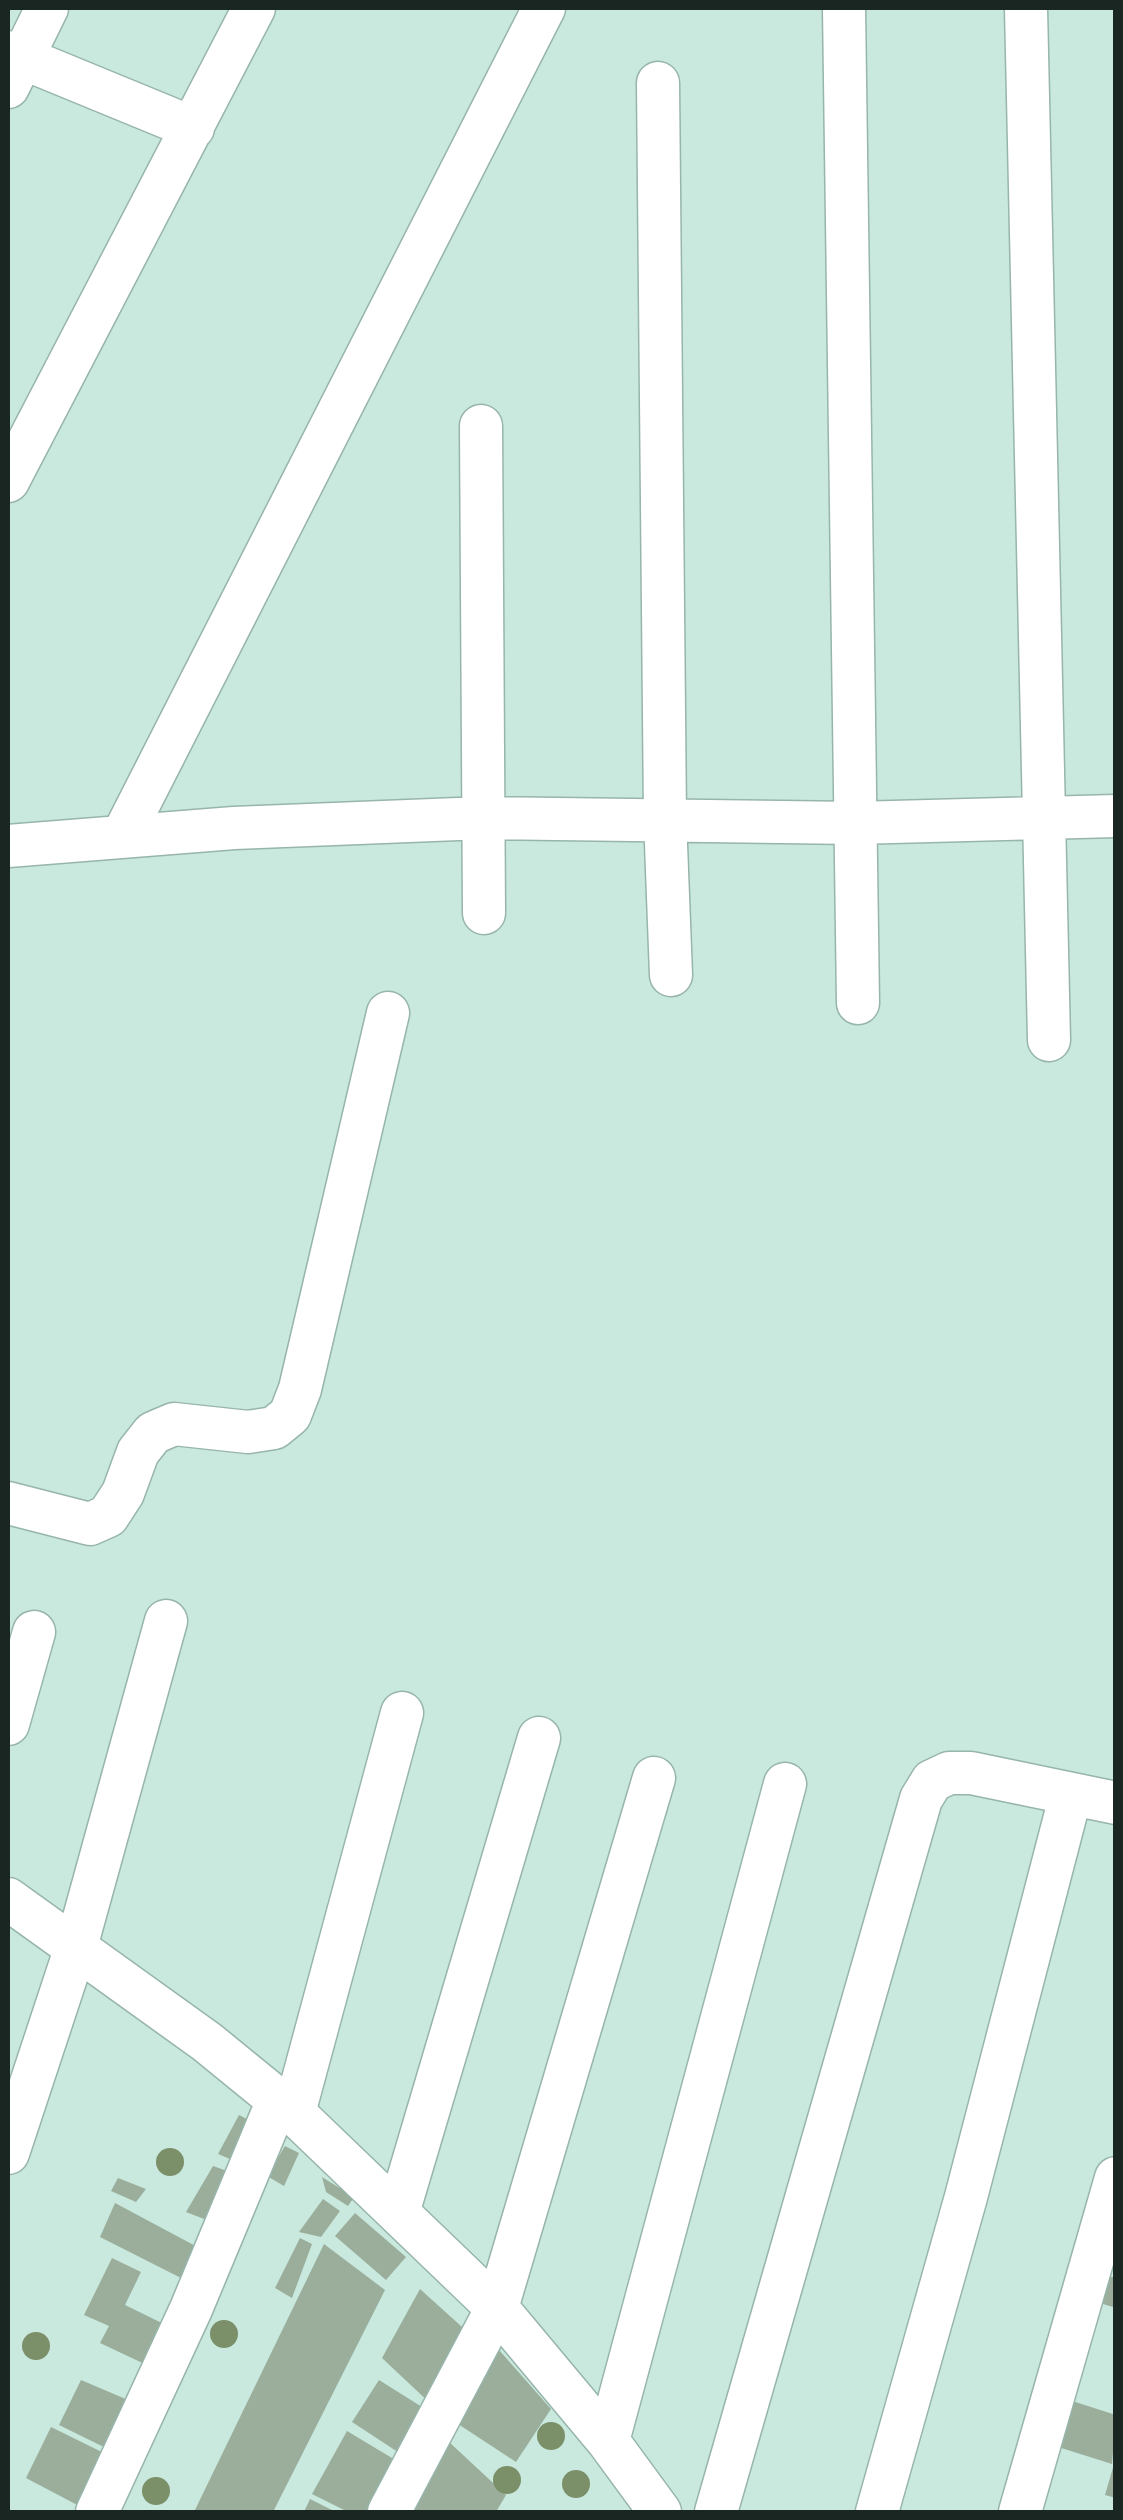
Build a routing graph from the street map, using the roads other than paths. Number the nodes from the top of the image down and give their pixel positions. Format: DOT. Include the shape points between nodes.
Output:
graph roads {
  1 [pos="47,8"];
  2 [pos="254,8"];
  3 [pos="544,8"];
  4 [pos="844,8"];
  5 [pos="1026,8"];
  6 [pos="12,65"];
  7 [pos="658,83"];
  8 [pos="192,128"];
  9 [pos="480,426"];
  10 [pos="8,481"];
  11 [pos="1116,816"];
  12 [pos="483,818"];
  13 [pos="665,818"];
  14 [pos="1046,818"];
  15 [pos="855,823"];
  16 [pos="123,835"];
  17 [pos="8,846"];
  18 [pos="484,913"];
  19 [pos="672,974"];
  20 [pos="858,1003"];
  21 [pos="388,1012"];
  22 [pos="1049,1040"];
  23 [pos="8,1502"];
  24 [pos="166,1621"];
  25 [pos="34,1632"];
  26 [pos="402,1713"];
  27 [pos="8,1724"];
  28 [pos="539,1738"];
  29 [pos="654,1778"];
  30 [pos="785,1784"];
  31 [pos="1071,1794"];
  32 [pos="1116,1803"];
  33 [pos="8,1899"];
  34 [pos="76,1947"];
  35 [pos="286,2107"];
  36 [pos="8,2153"];
  37 [pos="1116,2178"];
  38 [pos="398,2213"];
  39 [pos="497,2308"];
  40 [pos="608,2440"];
  41 [pos="97,2512"];
  42 [pos="389,2512"];
  43 [pos="660,2512"];
  44 [pos="716,2512"];
  45 [pos="877,2512"];
  46 [pos="1020,2512"];
  1 -- 6 [label="street"];
  2 -- 8 [label="street"];
  3 -- 16 [label="street"];
  4 -- 15 [label="street"];
  5 -- 14 [label="street"];
  6 -- 8 [label="street"];
  7 -- 13 [label="street"];
  8 -- 10 [label="street"];
  9 -- 12 [label="street"];
  11 -- 14 [label="street"];
  12 -- 13 [label="street"];
  12 -- 16 [label="street"];
  12 -- 18 [label="street"];
  13 -- 15 [label="street"];
  13 -- 19 [label="street"];
  14 -- 15 [label="street"];
  14 -- 22 [label="street"];
  15 -- 20 [label="street"];
  16 -- 17 [label="street"];
  21 -- 23 [label="street" via="290,1415 274,1428 248,1432 174,1424 153,1434 108,1516 90,1524"];
  24 -- 34 [label="street"];
  25 -- 27 [label="street"];
  26 -- 35 [label="street"];
  28 -- 38 [label="street"];
  29 -- 39 [label="street"];
  30 -- 40 [label="street"];
  31 -- 32 [label="street"];
  31 -- 44 [label="street" via="949,1773 932,1781 921,1800"];
  31 -- 45 [label="street"];
  33 -- 34 [label="street"];
  34 -- 35 [label="street"];
  34 -- 36 [label="street"];
  35 -- 38 [label="street"];
  35 -- 41 [label="street"];
  37 -- 46 [label="street"];
  38 -- 39 [label="street"];
  39 -- 40 [label="street"];
  39 -- 42 [label="street"];
  40 -- 43 [label="street"];
}
